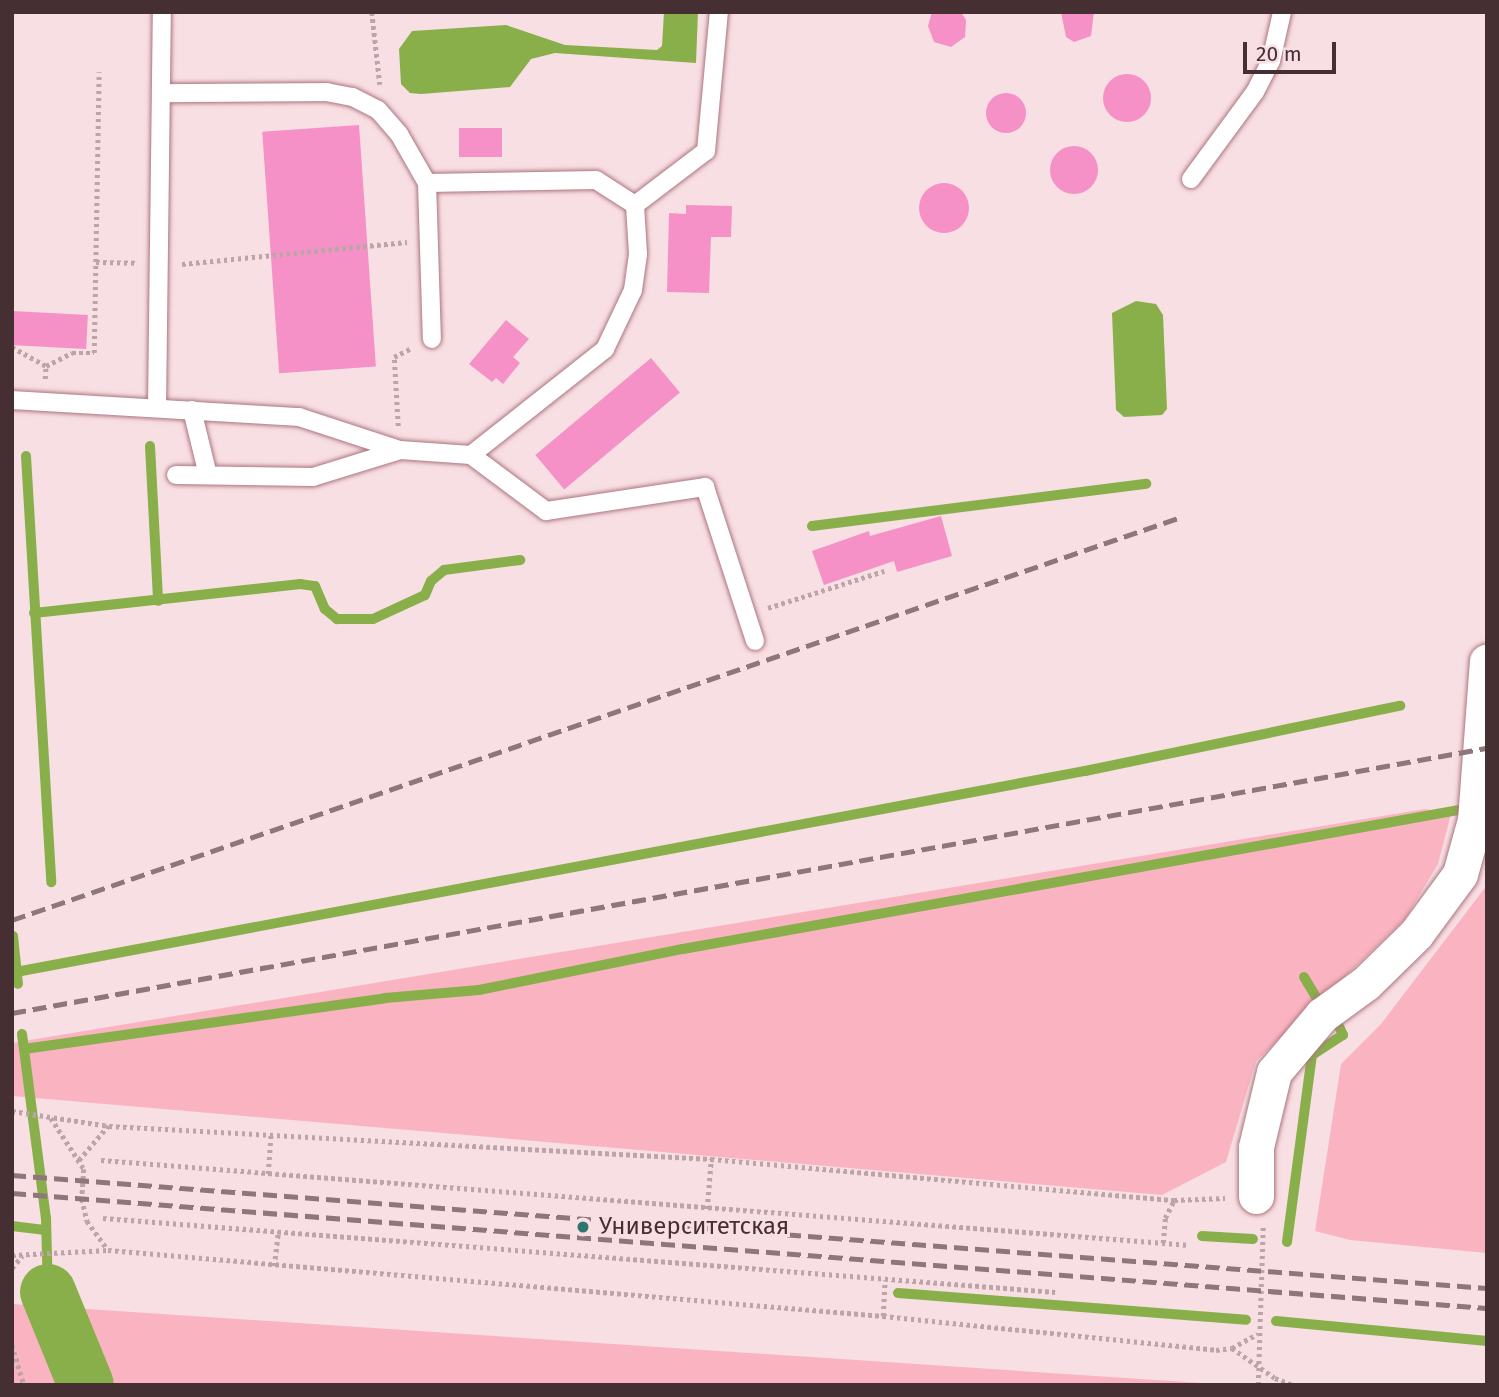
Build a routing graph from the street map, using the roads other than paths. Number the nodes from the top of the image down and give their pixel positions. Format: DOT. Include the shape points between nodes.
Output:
graph roads {
  1 [pos="162,12"];
  2 [pos="719,12"];
  3 [pos="1282,12"];
  4 [pos="164,93"];
  5 [pos="1191,179"];
  6 [pos="426,183"];
  7 [pos="635,205"];
  8 [pos="432,339"];
  9 [pos="12,400"];
  10 [pos="157,408"];
  11 [pos="191,410"];
  12 [pos="400,450"];
  13 [pos="471,455"];
  14 [pos="176,475"];
  15 [pos="208,475"];
  16 [pos="755,641"];
  17 [pos="1487,661"];
  18 [pos="1256,1196"];
  1 -- 4 [label="lane"];
  2 -- 7 [label="lane" via="706,151"];
  3 -- 5 [label="lane" via="1270,61 1255,92"];
  4 -- 6 [label="lane" via="327,92 378,110 399,134"];
  4 -- 10 [label="lane"];
  6 -- 7 [label="lane" via="596,180"];
  6 -- 8 [label="lane"];
  7 -- 13 [label="lane" via="638,254 633,290 605,349"];
  9 -- 10 [label="lane"];
  10 -- 11 [label="lane"];
  11 -- 12 [label="lane" via="299,417"];
  11 -- 15 [label="lane"];
  12 -- 13 [label="lane"];
  12 -- 15 [label="lane" via="313,477"];
  13 -- 16 [label="lane" via="546,511 705,487"];
  14 -- 15 [label="lane"];
  17 -- 18 [label="street" via="1475,820 1460,874 1416,933 1366,983 1322,1015 1275,1072 1256,1147"];
}
